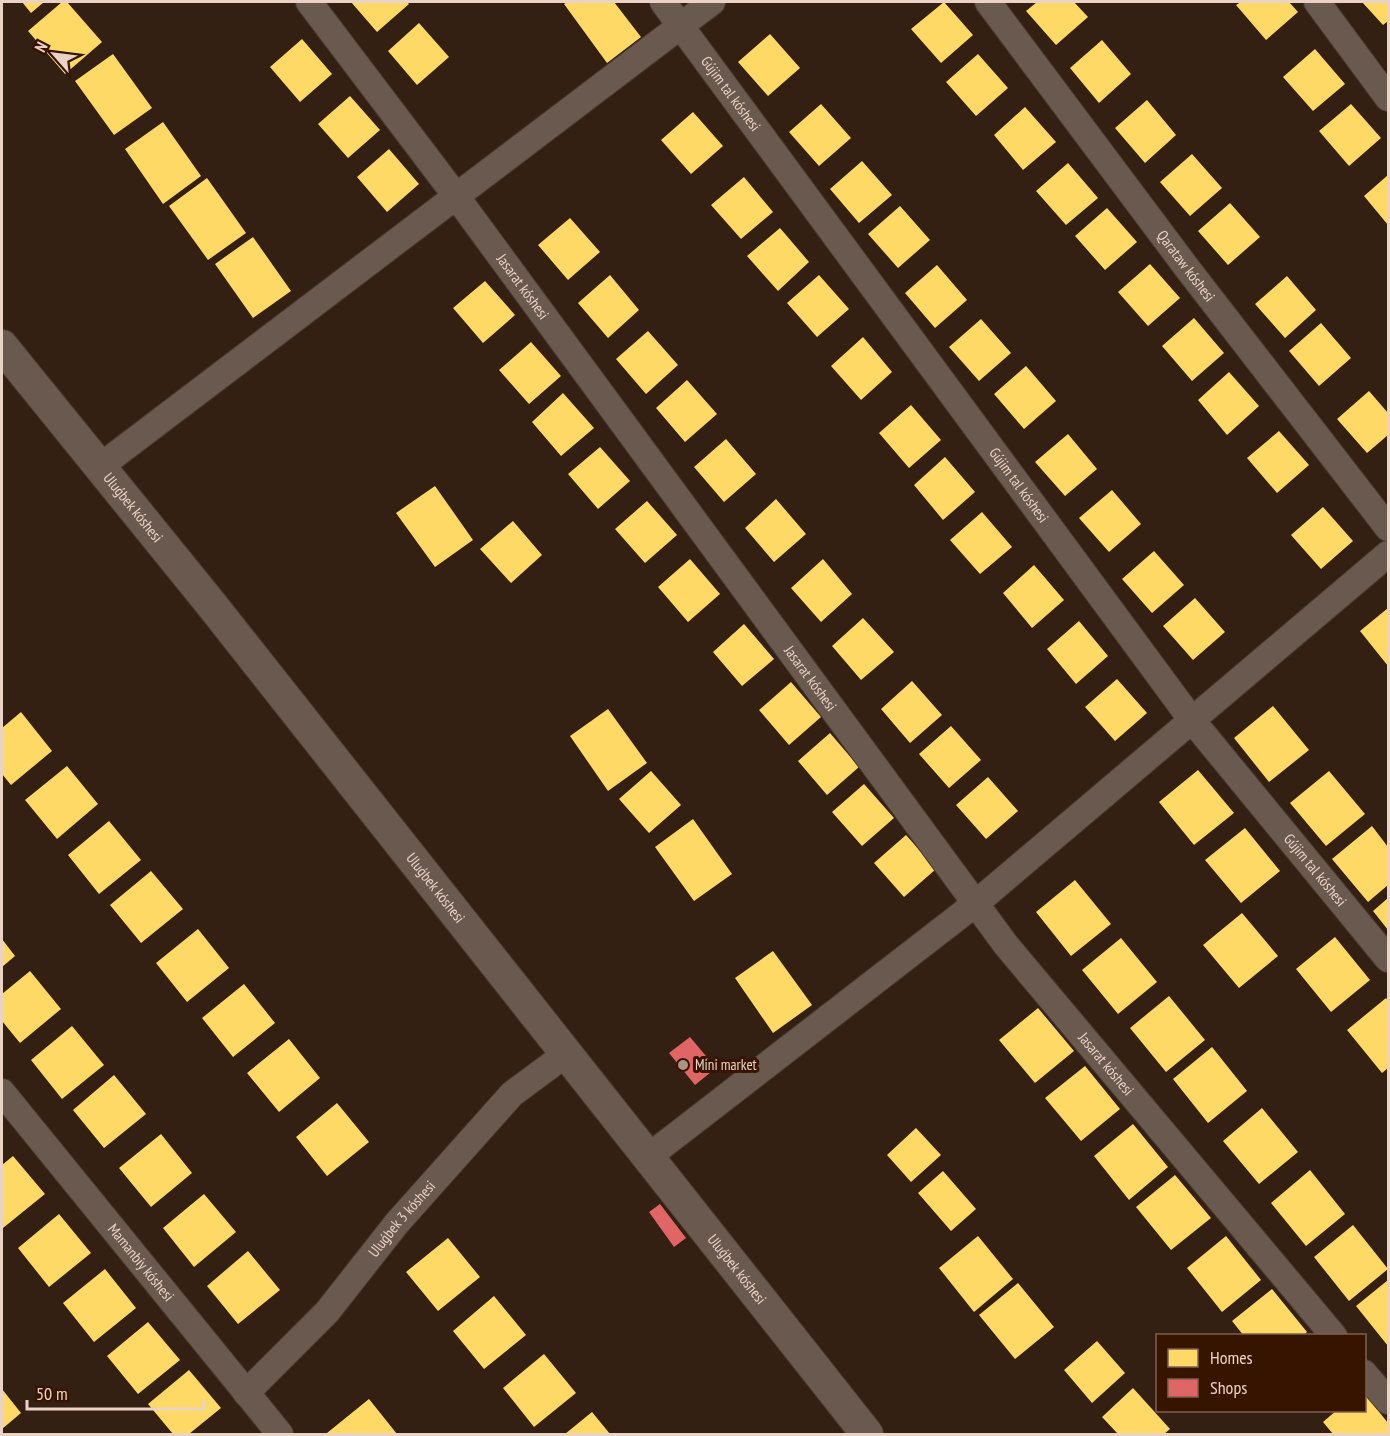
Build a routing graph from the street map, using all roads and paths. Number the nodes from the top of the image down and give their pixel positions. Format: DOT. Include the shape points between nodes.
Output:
graph roads {
  1 [pos="309,2"];
  2 [pos="663,2"];
  3 [pos="712,2"];
  4 [pos="988,2"];
  5 [pos="1317,2"];
  6 [pos="681,25"];
  7 [pos="1389,98"];
  8 [pos="456,196"];
  9 [pos="2,346"];
  10 [pos="99,468"];
  11 [pos="1389,528"];
  12 [pos="1389,554"];
  13 [pos="1191,719"];
  14 [pos="975,904"];
  15 [pos="1389,959"];
  16 [pos="566,1054"];
  17 [pos="2,1092"];
  18 [pos="648,1157"];
  19 [pos="1333,1334"];
  20 [pos="1366,1373"];
  21 [pos="246,1393"];
  22 [pos="1389,1401"];
  23 [pos="280,1434"];
  24 [pos="867,1434"];
  1 -- 8 [label="street, Jasarat kóshesi"];
  2 -- 6 [label="street, Gújim tal kóshesi"];
  3 -- 6 [label="street"];
  4 -- 11 [label="street, Qarataw kóshesi" via="1187,268"];
  5 -- 7 [label="street"];
  6 -- 8 [label="street"];
  6 -- 13 [label="street, Gújim tal kóshesi"];
  8 -- 10 [label="street"];
  8 -- 14 [label="street, Jasarat kóshesi"];
  9 -- 10 [label="street, Uluǵbek kóshesi"];
  10 -- 16 [label="street, Uluǵbek kóshesi"];
  12 -- 13 [label="street"];
  13 -- 14 [label="street"];
  13 -- 15 [label="street, Gújim tal kóshesi"];
  14 -- 18 [label="street"];
  14 -- 19 [label="street, Jasarat kóshesi"];
  16 -- 18 [label="street, Uluǵbek kóshesi"];
  16 -- 21 [label="street, Uluǵbek 3 kóshesi" via="512,1094 397,1223 327,1312"];
  17 -- 21 [label="street, Mamanbiy kóshesi"];
  18 -- 24 [label="street, Uluǵbek kóshesi"];
  20 -- 22 [label="street"];
  21 -- 23 [label="street, Mamanbiy kóshesi"];
}
